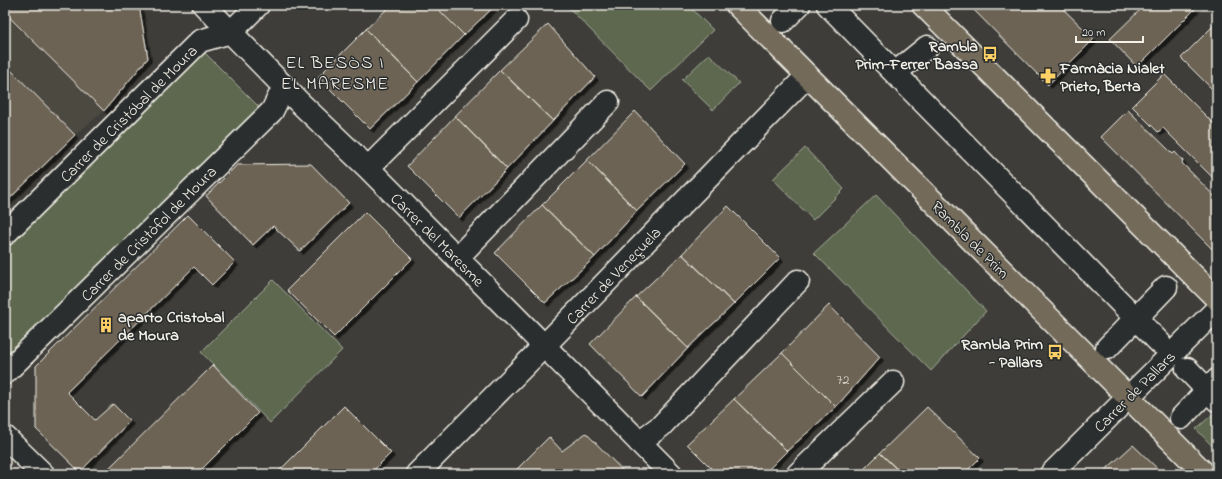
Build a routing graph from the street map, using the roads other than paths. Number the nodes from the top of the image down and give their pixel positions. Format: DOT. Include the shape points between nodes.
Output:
graph roads {
  1 [pos="204,5"];
  2 [pos="258,5"];
  3 [pos="737,5"];
  4 [pos="799,5"];
  5 [pos="828,5"];
  6 [pos="924,5"];
  7 [pos="516,20"];
  8 [pos="783,21"];
  9 [pos="231,32"];
  10 [pos="927,47"];
  11 [pos="895,73"];
  12 [pos="807,76"];
  13 [pos="284,87"];
  14 [pos="608,102"];
  15 [pos="368,168"];
  16 [pos="5,234"];
  17 [pos="457,258"];
  18 [pos="798,281"];
  19 [pos="1166,287"];
  20 [pos="1217,299"];
  21 [pos="1217,309"];
  22 [pos="1136,318"];
  23 [pos="1160,343"];
  24 [pos="544,346"];
  25 [pos="1107,348"];
  26 [pos="1186,369"];
  27 [pos="5,373"];
  28 [pos="893,382"];
  29 [pos="1214,390"];
  30 [pos="1128,396"];
  31 [pos="1182,418"];
  32 [pos="5,437"];
  33 [pos="639,442"];
  34 [pos="43,474"];
  35 [pos="418,474"];
  36 [pos="671,474"];
  37 [pos="798,474"];
  38 [pos="1051,474"];
  39 [pos="1205,474"];
  1 -- 9 [label="street, Carrer del Maresme"];
  2 -- 9 [label="street, Carrer de Cristóbal de Moura"];
  3 -- 12 [label="main road, Rambla de Prim"];
  4 -- 8 [label="street"];
  5 -- 11 [label="street"];
  6 -- 20 [label="main road"];
  7 -- 15 [label="street"];
  9 -- 13 [label="street, Carrer del Maresme"];
  9 -- 16 [label="street, Carrer de Cristóbal de Moura" via="200,41"];
  10 -- 11 [label="street"];
  11 -- 22 [label="street"];
  12 -- 24 [label="street, Carrer de Veneçuela"];
  12 -- 30 [label="main road, Rambla de Prim"];
  13 -- 15 [label="street, Carrer del Maresme"];
  13 -- 27 [label="street, Carrer de Cristòfol de Moura" via="272,111"];
  14 -- 17 [label="street"];
  15 -- 17 [label="street, Carrer del Maresme"];
  17 -- 24 [label="street, Carrer del Maresme"];
  18 -- 33 [label="street" via="661,426"];
  19 -- 22 [label="street"];
  21 -- 30 [label="street, Carrer de Pallars"];
  22 -- 23 [label="street"];
  22 -- 25 [label="street"];
  24 -- 33 [label="street, Carrer del Maresme"];
  24 -- 35 [label="street, Carrer de Veneçuela"];
  26 -- 29 [label="street"];
  28 -- 37 [label="street"];
  29 -- 31 [label="street"];
  30 -- 38 [label="street, Carrer de Pallars"];
  30 -- 39 [label="main road, Rambla de Prim"];
  32 -- 34 [label="street"];
  33 -- 36 [label="street, Carrer del Maresme"];
}
